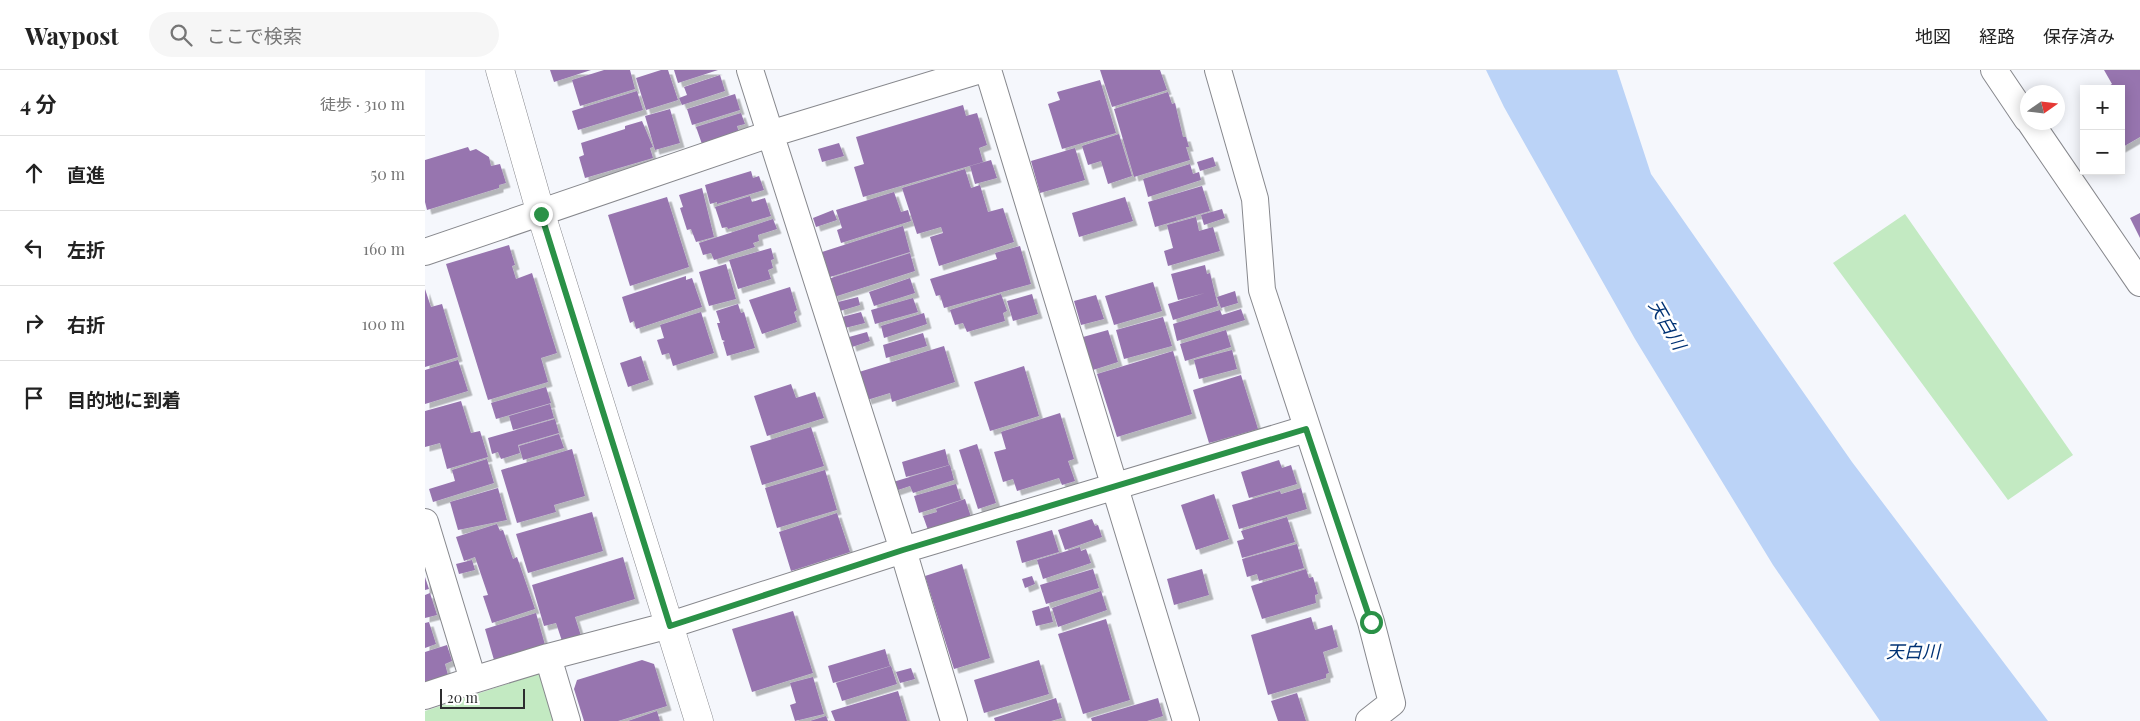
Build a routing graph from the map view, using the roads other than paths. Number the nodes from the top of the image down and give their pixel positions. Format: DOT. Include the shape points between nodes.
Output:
graph roads {
  1 [pos="500,70"];
  2 [pos="749,70"];
  3 [pos="979,70"];
  4 [pos="988,70"];
  5 [pos="1219,70"];
  6 [pos="1994,70"];
  7 [pos="2020,109"];
  8 [pos="2035,130"];
  9 [pos="770,134"];
  10 [pos="541,214"];
  11 [pos="425,252"];
  12 [pos="2140,283"];
  13 [pos="1306,429"];
  14 [pos="1115,487"];
  15 [pos="425,522"];
  16 [pos="903,550"];
  17 [pos="670,626"];
  18 [pos="548,657"];
  19 [pos="473,680"];
  20 [pos="425,696"];
  21 [pos="1399,712"];
  22 [pos="567,721"];
  23 [pos="699,721"];
  24 [pos="954,721"];
  25 [pos="1186,721"];
  26 [pos="1369,721"];
  1 -- 10 [label="street"];
  2 -- 9 [label="street"];
  3 -- 9 [label="street"];
  4 -- 14 [label="street"];
  5 -- 13 [label="street" via="1255,200 1262,290"];
  6 -- 7 [label="street"];
  8 -- 12 [label="street"];
  9 -- 10 [label="street"];
  9 -- 16 [label="street"];
  10 -- 11 [label="street"];
  10 -- 17 [label="street"];
  13 -- 14 [label="street"];
  13 -- 21 [label="street"];
  14 -- 16 [label="street"];
  14 -- 25 [label="street"];
  15 -- 19 [label="street"];
  16 -- 17 [label="street"];
  16 -- 24 [label="street"];
  17 -- 18 [label="street"];
  17 -- 23 [label="street"];
  18 -- 19 [label="street"];
  18 -- 22 [label="street"];
  19 -- 20 [label="street"];
  21 -- 26 [label="street"];
}
